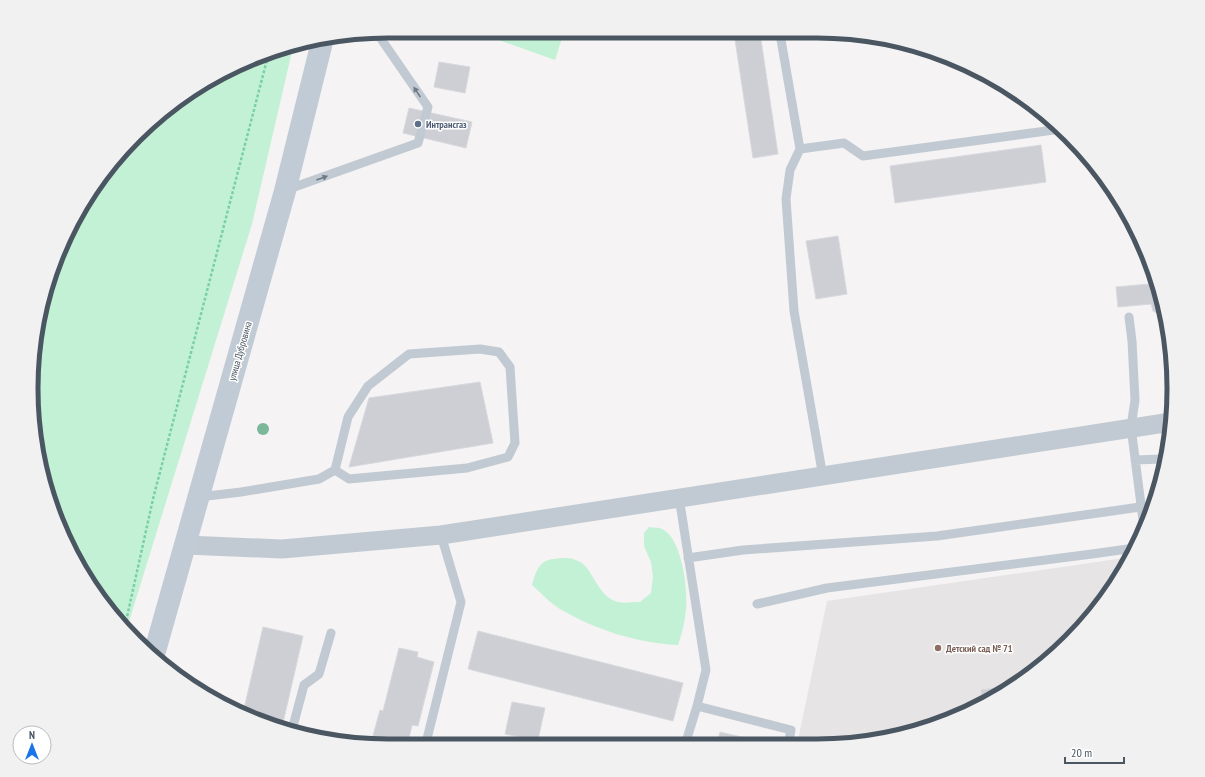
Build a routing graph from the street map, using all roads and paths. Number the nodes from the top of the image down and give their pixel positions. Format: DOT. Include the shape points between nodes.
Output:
graph roads {
  1 [pos="381,38"];
  2 [pos="781,38"];
  3 [pos="321,45"];
  4 [pos="267,60"];
  5 [pos="1053,130"];
  6 [pos="800,149"];
  7 [pos="285,191"];
  8 [pos="1129,317"];
  9 [pos="1165,423"];
  10 [pos="1131,428"];
  11 [pos="1160,459"];
  12 [pos="1135,460"];
  13 [pos="335,470"];
  14 [pos="823,477"];
  15 [pos="679,497"];
  16 [pos="199,498"];
  17 [pos="1140,507"];
  18 [pos="1142,518"];
  19 [pos="441,535"];
  20 [pos="186,545"];
  21 [pos="1128,549"];
  22 [pos="688,558"];
  23 [pos="757,604"];
  24 [pos="126,621"];
  25 [pos="331,633"];
  26 [pos="155,650"];
  27 [pos="697,706"];
  28 [pos="293,725"];
  29 [pos="427,739"];
  30 [pos="687,739"];
  31 [pos="789,739"];
  7 -- 1 [label="lane, one-way" via="418,143 428,107"];
  2 -- 6 [label="lane"];
  3 -- 7 [label="main road, улица Дубровина"];
  4 -- 24 [label="path" via="152,499"];
  5 -- 6 [label="lane" via="863,156 844,143"];
  6 -- 14 [label="lane" via="790,170 786,199 794,311"];
  7 -- 16 [label="main road, улица Дубровина"];
  8 -- 10 [label="lane" via="1135,400"];
  9 -- 10 [label="street"];
  10 -- 12 [label="lane"];
  10 -- 14 [label="street"];
  11 -- 12 [label="lane"];
  12 -- 17 [label="lane"];
  13 -- 13 [label="lane" via="348,417 368,386 409,354 480,349 499,352 510,367 515,443 508,457 467,468 349,479"];
  13 -- 16 [label="lane" via="319,479"];
  14 -- 15 [label="street"];
  15 -- 19 [label="street"];
  15 -- 22 [label="lane"];
  16 -- 20 [label="main road, улица Дубровина"];
  17 -- 18 [label="lane"];
  17 -- 22 [label="lane" via="937,536 744,550"];
  19 -- 20 [label="street" via="282,549"];
  19 -- 29 [label="lane" via="461,602"];
  20 -- 26 [label="main road, улица Дубровина"];
  21 -- 23 [label="lane" via="827,588"];
  22 -- 27 [label="lane" via="706,670"];
  25 -- 28 [label="lane" via="319,674 304,685"];
  27 -- 30 [label="lane"];
  27 -- 31 [label="lane" via="791,730"];
}
